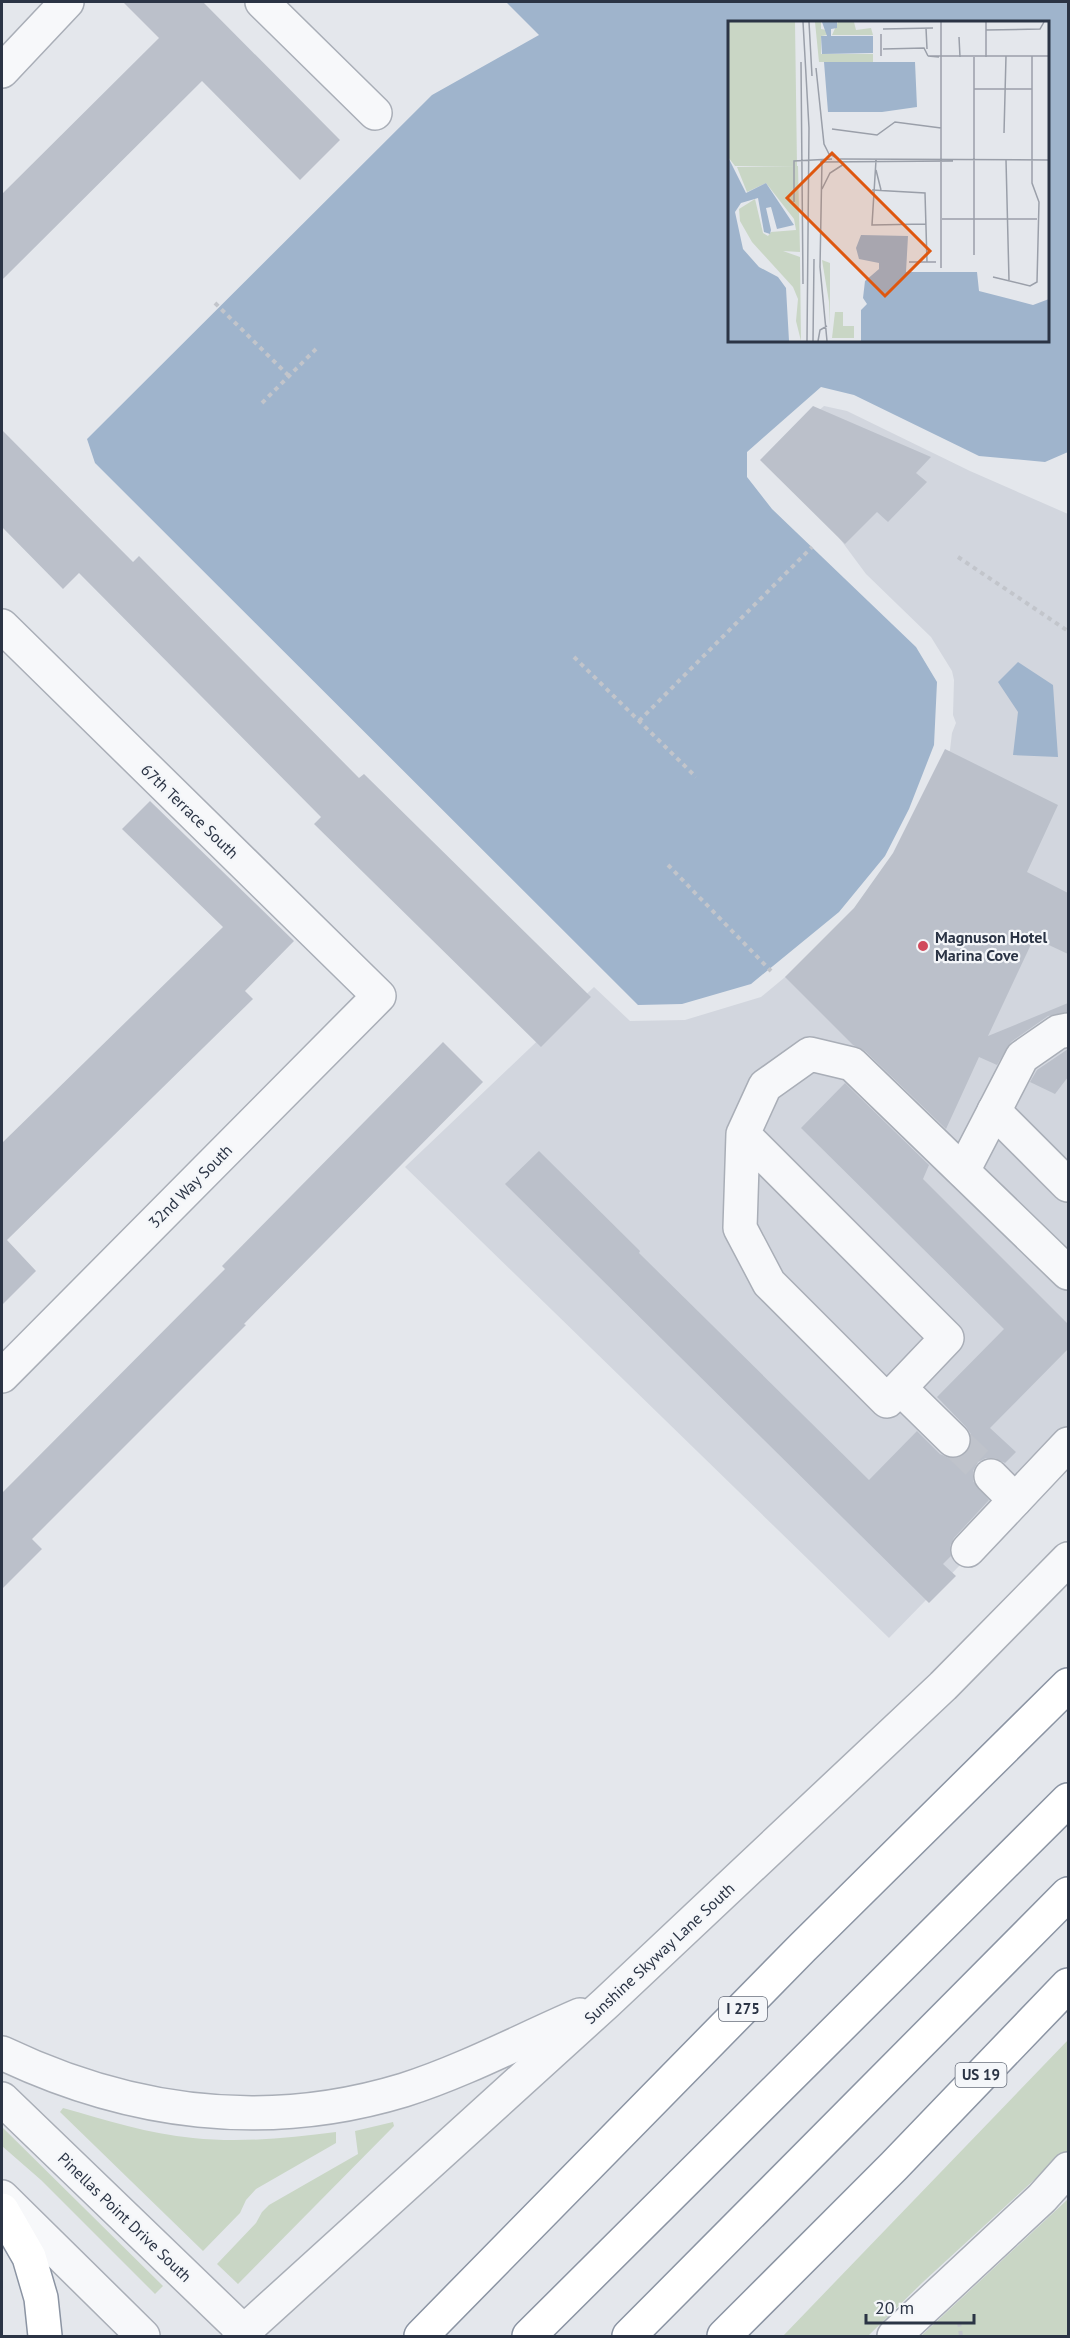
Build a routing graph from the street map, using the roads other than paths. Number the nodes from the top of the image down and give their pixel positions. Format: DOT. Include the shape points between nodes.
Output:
graph roads {
  1 [pos="67,2"];
  2 [pos="262,2"];
  3 [pos="2,71"];
  4 [pos="375,113"];
  5 [pos="2,626"];
  6 [pos="380,996"];
  7 [pos="1068,1030"];
  8 [pos="994,1111"];
  9 [pos="743,1134"];
  10 [pos="963,1171"];
  11 [pos="1068,1185"];
  12 [pos="1068,1274"];
  13 [pos="2,1376"];
  14 [pos="900,1388"];
  15 [pos="953,1440"];
  16 [pos="1068,1444"];
  17 [pos="992,1476"];
  18 [pos="1015,1500"];
  19 [pos="968,1550"];
  20 [pos="1068,1559"];
  21 [pos="1068,1685"];
  22 [pos="1068,1800"];
  23 [pos="1068,1894"];
  24 [pos="1068,1985"];
  25 [pos="606,2003"];
  26 [pos="2,2053"];
  27 [pos="2,2098"];
  28 [pos="1068,2169"];
  29 [pos="2,2197"];
  30 [pos="2,2210"];
  31 [pos="243,2335"];
  32 [pos="45,2337"];
  33 [pos="143,2337"];
  34 [pos="421,2337"];
  35 [pos="529,2337"];
  36 [pos="629,2337"];
  37 [pos="724,2337"];
  38 [pos="894,2337"];
  1 -- 3 [label="street"];
  2 -- 4 [label="street"];
  5 -- 6 [label="street, 67th Terrace South"];
  6 -- 13 [label="street, 32nd Way South"];
  7 -- 8 [label="street" via="1058,1032 1022,1057"];
  8 -- 10 [label="street"];
  8 -- 11 [label="street"];
  9 -- 10 [label="street" via="765,1086 810,1054 852,1064"];
  9 -- 14 [label="street" via="740,1228 769,1283 887,1401"];
  9 -- 14 [label="street" via="947,1338"];
  10 -- 12 [label="street"];
  14 -- 15 [label="street"];
  16 -- 18 [label="street"];
  17 -- 18 [label="street"];
  18 -- 19 [label="street"];
  20 -- 25 [label="street, Sunshine Skyway Lane South" via="942,1686"];
  21 -- 34 [label="highway, I 275" via="802,1948"];
  22 -- 35 [label="highway"];
  23 -- 36 [label="highway"];
  24 -- 37 [label="highway, US 19"];
  25 -- 26 [label="street" via="405,2089 345,2103 283,2111 225,2113 158,2106 82,2086"];
  25 -- 31 [label="street, Sunshine Skyway Lane South"];
  27 -- 31 [label="street, Pinellas Point Drive South"];
  28 -- 38 [label="street"];
  29 -- 33 [label="street"];
  30 -- 32 [label="highway" via="29,2257 41,2298"];
}
